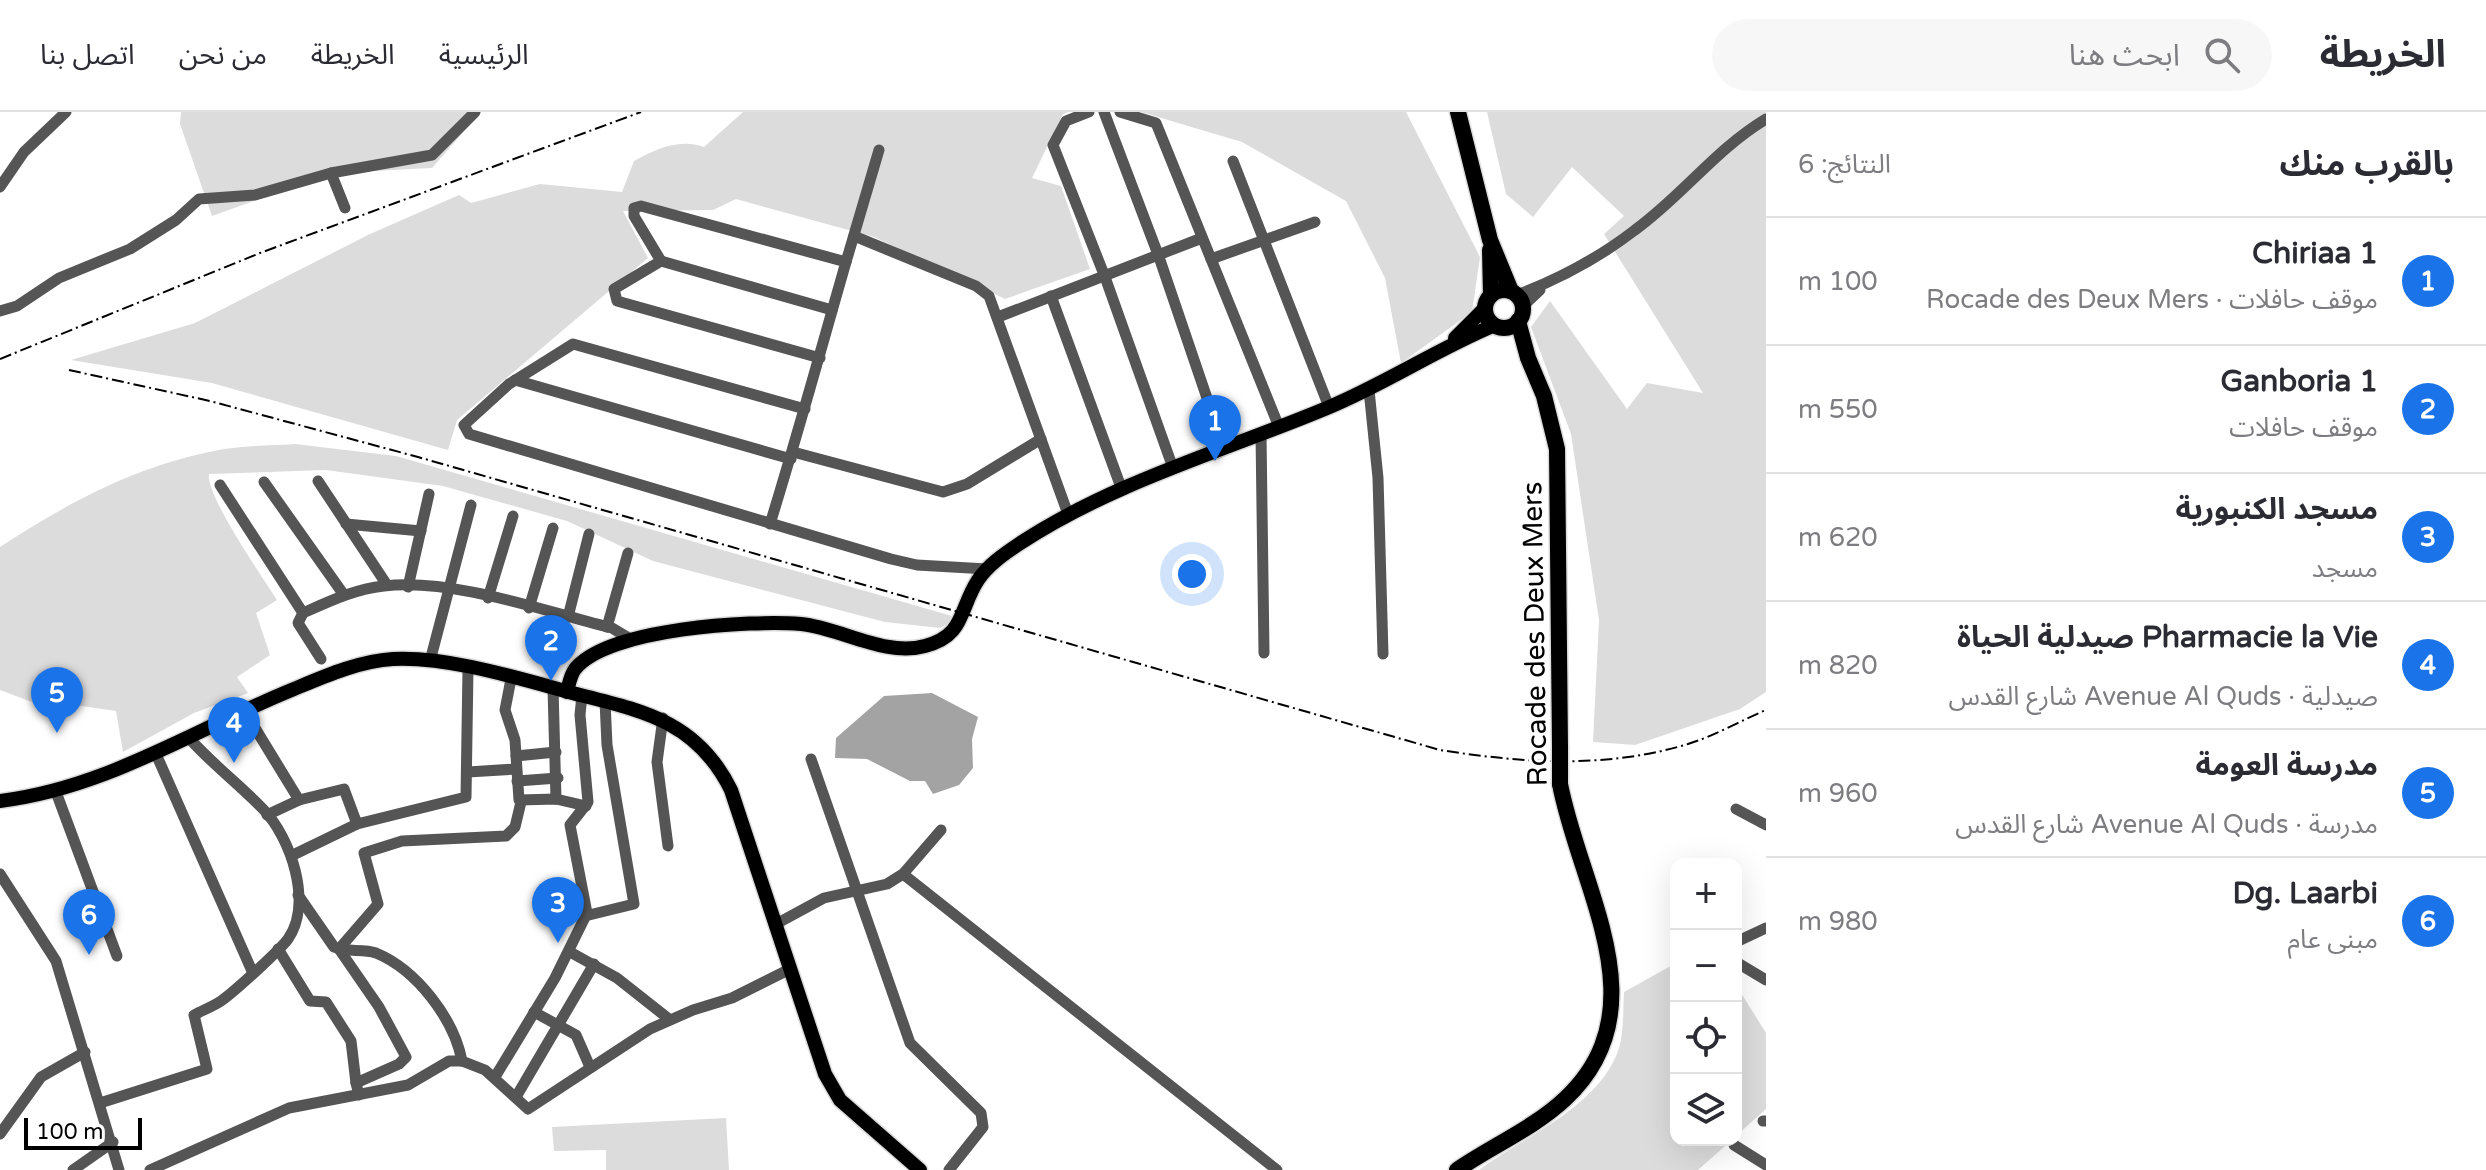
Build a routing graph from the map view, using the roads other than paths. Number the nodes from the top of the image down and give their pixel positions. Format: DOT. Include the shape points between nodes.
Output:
graph roads {
  1 [pos="66,112"];
  2 [pos="475,112"];
  3 [pos="1089,112"];
  4 [pos="1104,112"];
  5 [pos="1120,112"];
  6 [pos="1458,112"];
  7 [pos="1766,119"];
  8 [pos="879,150"];
  9 [pos="1233,161"];
  10 [pos="331,173"];
  11 [pos="0,187"];
  12 [pos="345,208"];
  13 [pos="1315,222"];
  14 [pos="854,236"];
  15 [pos="1202,238"];
  16 [pos="1264,239"];
  17 [pos="1490,240"];
  18 [pos="1159,257"];
  19 [pos="1211,259"];
  20 [pos="661,261"];
  21 [pos="846,262"];
  22 [pos="1105,277"];
  23 [pos="1051,296"];
  24 [pos="1488,301"];
  25 [pos="832,310"];
  26 [pos="0,311"];
  27 [pos="1511,311"];
  28 [pos="998,317"];
  29 [pos="1449,344"];
  30 [pos="820,358"];
  31 [pos="515,380"];
  32 [pos="1369,390"];
  33 [pos="1329,407"];
  34 [pos="805,409"];
  35 [pos="1279,427"];
  36 [pos="1261,434"];
  37 [pos="1041,439"];
  38 [pos="1224,448"];
  39 [pos="792,455"];
  40 [pos="1173,468"];
  41 [pos="318,481"];
  42 [pos="264,482"];
  43 [pos="220,485"];
  44 [pos="1122,490"];
  45 [pos="429,494"];
  46 [pos="471,505"];
  47 [pos="1068,514"];
  48 [pos="513,516"];
  49 [pos="346,524"];
  50 [pos="770,524"];
  51 [pos="553,528"];
  52 [pos="421,531"];
  53 [pos="589,534"];
  54 [pos="628,553"];
  55 [pos="987,569"];
  56 [pos="387,585"];
  57 [pos="408,587"];
  58 [pos="446,589"];
  59 [pos="344,595"];
  60 [pos="488,598"];
  61 [pos="529,608"];
  62 [pos="303,613"];
  63 [pos="568,617"];
  64 [pos="607,627"];
  65 [pos="632,640"];
  66 [pos="1264,653"];
  67 [pos="1383,654"];
  68 [pos="321,659"];
  69 [pos="430,661"];
  70 [pos="468,669"];
  71 [pos="511,679"];
  72 [pos="560,690"];
  73 [pos="582,695"];
  74 [pos="605,701"];
  75 [pos="244,710"];
  76 [pos="663,718"];
  77 [pos="189,738"];
  78 [pos="556,752"];
  79 [pos="156,754"];
  80 [pos="811,759"];
  81 [pos="516,769"];
  82 [pos="468,772"];
  83 [pos="558,778"];
  84 [pos="56,792"];
  85 [pos="556,799"];
  86 [pos="299,800"];
  87 [pos="0,801"];
  88 [pos="521,802"];
  89 [pos="586,806"];
  90 [pos="1736,809"];
  91 [pos="267,815"];
  92 [pos="357,824"];
  93 [pos="1766,825"];
  94 [pos="941,830"];
  95 [pos="668,846"];
  96 [pos="293,855"];
  97 [pos="0,874"];
  98 [pos="903,874"];
  99 [pos="854,889"];
  100 [pos="298,895"];
  101 [pos="585,916"];
  102 [pos="776,924"];
  103 [pos="1766,928"];
  104 [pos="1742,939"];
  105 [pos="278,949"];
  106 [pos="339,949"];
  107 [pos="570,952"];
  108 [pos="117,956"];
  109 [pos="594,964"];
  110 [pos="1742,966"];
  111 [pos="790,969"];
  112 [pos="252,971"];
  113 [pos="1766,980"];
  114 [pos="534,1012"];
  115 [pos="669,1019"];
  116 [pos="558,1026"];
  117 [pos="85,1052"];
  118 [pos="462,1061"];
  119 [pos="590,1067"];
  120 [pos="495,1077"];
  121 [pos="356,1083"];
  122 [pos="359,1095"];
  123 [pos="516,1097"];
  124 [pos="100,1103"];
  125 [pos="0,1134"];
  126 [pos="113,1142"];
  127 [pos="1736,1146"];
  128 [pos="1766,1165"];
  129 [pos="73,1170"];
  130 [pos="119,1170"];
  131 [pos="150,1170"];
  132 [pos="920,1170"];
  133 [pos="949,1170"];
  134 [pos="1277,1170"];
  135 [pos="1457,1170"];
  1 -- 11 [label="street" via="24,152"];
  2 -- 10 [label="street" via="432,155"];
  3 -- 22 [label="street" via="1066,121 1053,145"];
  4 -- 18 [label="street"];
  5 -- 15 [label="street" via="1156,123"];
  6 -- 17 [label="highway, Rocade des Deux Mers"];
  7 -- 27 [label="street" via="1725,146 1637,229"];
  8 -- 14 [label="street"];
  9 -- 16 [label="street"];
  10 -- 12 [label="street"];
  10 -- 26 [label="street" via="255,195 199,199 154,235"];
  13 -- 16 [label="street"];
  14 -- 21 [label="street"];
  14 -- 28 [label="street" via="976,286 989,296"];
  15 -- 18 [label="street"];
  15 -- 19 [label="street"];
  16 -- 19 [label="street"];
  16 -- 33 [label="street"];
  17 -- 24 [label="highway, Rocade des Deux Mers"];
  17 -- 27 [label="highway, Rocade des Deux Mers"];
  18 -- 22 [label="street"];
  18 -- 38 [label="street"];
  19 -- 35 [label="street"];
  20 -- 21 [label="street" via="634,216 637,206"];
  20 -- 25 [label="street"];
  20 -- 30 [label="street" via="614,289 617,301"];
  21 -- 25 [label="street"];
  22 -- 23 [label="street"];
  22 -- 40 [label="street"];
  23 -- 28 [label="street"];
  23 -- 44 [label="street"];
  24 -- 27 [label="highway"];
  24 -- 27 [label="highway" via="1500,290"];
  24 -- 29 [label="main road"];
  25 -- 30 [label="street"];
  27 -- 29 [label="main road"];
  27 -- 135 [label="highway, Rocade des Deux Mers, bridge" via="1544,396 1557,449 1560,784 1613,981 1605,1046 1565,1099"];
  28 -- 37 [label="street"];
  29 -- 32 [label="main road"];
  30 -- 34 [label="street"];
  31 -- 34 [label="street" via="573,344"];
  31 -- 39 [label="street"];
  31 -- 50 [label="street" via="467,420 469,434"];
  32 -- 33 [label="main road"];
  32 -- 67 [label="street" via="1378,478"];
  33 -- 35 [label="main road"];
  34 -- 39 [label="street"];
  35 -- 36 [label="main road"];
  36 -- 38 [label="main road"];
  36 -- 66 [label="street"];
  37 -- 39 [label="street" via="967,484 943,492"];
  37 -- 47 [label="street"];
  38 -- 40 [label="main road"];
  39 -- 50 [label="street"];
  40 -- 44 [label="main road"];
  41 -- 49 [label="street"];
  42 -- 59 [label="street"];
  43 -- 62 [label="street"];
  44 -- 47 [label="main road"];
  45 -- 52 [label="street"];
  46 -- 58 [label="street"];
  47 -- 55 [label="main road"];
  48 -- 60 [label="street"];
  49 -- 52 [label="street"];
  49 -- 56 [label="street"];
  50 -- 55 [label="street" via="917,565"];
  51 -- 61 [label="street"];
  52 -- 57 [label="street"];
  53 -- 63 [label="street"];
  54 -- 64 [label="street"];
  55 -- 65 [label="main road" via="954,633 924,647 889,646 818,627 783,624 693,628"];
  56 -- 57 [label="street"];
  56 -- 59 [label="street"];
  57 -- 58 [label="street"];
  58 -- 60 [label="street"];
  58 -- 69 [label="street"];
  59 -- 62 [label="street"];
  60 -- 61 [label="street"];
  61 -- 63 [label="street"];
  62 -- 68 [label="street" via="298,623"];
  63 -- 64 [label="street"];
  64 -- 65 [label="street"];
  65 -- 72 [label="main road" via="578,666"];
  69 -- 70 [label="main road"];
  69 -- 75 [label="main road" via="392,659 359,665"];
  70 -- 71 [label="main road"];
  70 -- 82 [label="street"];
  71 -- 72 [label="main road"];
  71 -- 81 [label="street" via="505,710 515,740"];
  72 -- 73 [label="main road"];
  72 -- 78 [label="street"];
  73 -- 74 [label="main road"];
  73 -- 89 [label="street"];
  74 -- 76 [label="main road"];
  74 -- 101 [label="street" via="607,745 634,904"];
  75 -- 77 [label="main road"];
  75 -- 86 [label="street"];
  76 -- 95 [label="street" via="657,762"];
  76 -- 102 [label="main road" via="714,760 725,779"];
  77 -- 79 [label="main road"];
  77 -- 91 [label="street"];
  78 -- 81 [label="street"];
  78 -- 83 [label="street"];
  79 -- 84 [label="main road"];
  79 -- 112 [label="street"];
  80 -- 99 [label="street"];
  81 -- 82 [label="street"];
  81 -- 83 [label="street"];
  81 -- 88 [label="street"];
  82 -- 92 [label="street" via="466,797"];
  83 -- 85 [label="street"];
  84 -- 87 [label="main road"];
  84 -- 108 [label="street"];
  85 -- 88 [label="street"];
  85 -- 89 [label="street"];
  86 -- 91 [label="street"];
  86 -- 92 [label="street" via="344,789"];
  88 -- 106 [label="street" via="515,827 506,836 402,841 365,852 378,904"];
  89 -- 101 [label="street" via="570,823"];
  90 -- 93 [label="street"];
  91 -- 96 [label="street"];
  92 -- 96 [label="street"];
  94 -- 98 [label="street"];
  96 -- 100 [label="street"];
  97 -- 117 [label="street" via="51,950"];
  98 -- 99 [label="street" via="887,884"];
  98 -- 134 [label="street"];
  99 -- 102 [label="street" via="824,898"];
  99 -- 133 [label="street" via="910,1043 981,1113 983,1127"];
  100 -- 105 [label="street" via="291,933"];
  100 -- 106 [label="street"];
  101 -- 107 [label="street"];
  102 -- 111 [label="main road"];
  103 -- 104 [label="street"];
  105 -- 112 [label="street"];
  105 -- 121 [label="street" via="310,1001 326,1002 349,1037"];
  106 -- 118 [label="street" via="375,953 427,992 452,1028"];
  106 -- 121 [label="street" via="406,1057"];
  107 -- 109 [label="street"];
  107 -- 114 [label="street"];
  109 -- 115 [label="street"];
  109 -- 116 [label="street"];
  110 -- 113 [label="street"];
  111 -- 115 [label="street" via="732,998"];
  111 -- 132 [label="main road" via="832,1087"];
  112 -- 124 [label="street" via="226,998 194,1015 207,1069"];
  114 -- 116 [label="street"];
  114 -- 120 [label="street"];
  115 -- 119 [label="street"];
  116 -- 119 [label="street" via="576,1035"];
  116 -- 123 [label="street"];
  117 -- 124 [label="street"];
  117 -- 125 [label="street" via="41,1077"];
  118 -- 120 [label="street"];
  118 -- 122 [label="street" via="447,1061 408,1085"];
  119 -- 123 [label="street" via="529,1109"];
  120 -- 123 [label="street"];
  121 -- 122 [label="street"];
  122 -- 131 [label="street" via="289,1108"];
  124 -- 126 [label="street"];
  126 -- 129 [label="street"];
  126 -- 130 [label="street"];
  127 -- 128 [label="street"];
}
